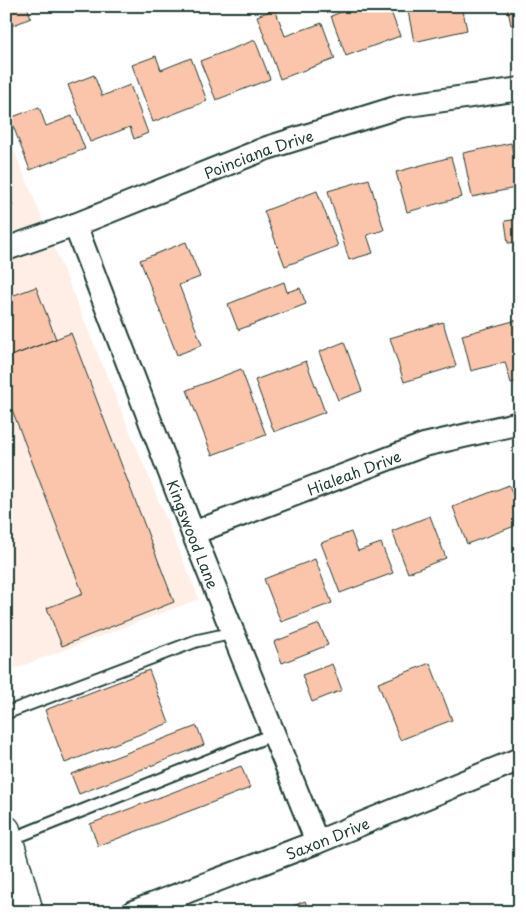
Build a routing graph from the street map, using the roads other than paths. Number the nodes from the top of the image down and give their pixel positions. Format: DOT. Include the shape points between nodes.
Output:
graph roads {
  1 [pos="520,89"];
  2 [pos="75,225"];
  3 [pos="6,248"];
  4 [pos="520,423"];
  5 [pos="194,533"];
  6 [pos="233,633"];
  7 [pos="6,714"];
  8 [pos="274,734"];
  9 [pos="520,759"];
  10 [pos="8,835"];
  11 [pos="317,842"];
  12 [pos="29,912"];
  13 [pos="133,912"];
  1 -- 2 [label="street, Poinciana Drive" via="402,106 267,148"];
  2 -- 3 [label="street, Poinciana Drive"];
  2 -- 5 [label="street, Kingswood Lane"];
  4 -- 5 [label="street, Hialeah Drive" via="424,445"];
  5 -- 6 [label="street, Kingswood Lane"];
  6 -- 7 [label="lane" via="196,641"];
  6 -- 8 [label="street, Kingswood Lane"];
  8 -- 10 [label="lane"];
  8 -- 11 [label="street, Kingswood Lane"];
  9 -- 11 [label="street, Saxon Drive"];
  10 -- 12 [label="street"];
  11 -- 13 [label="street, Saxon Drive"];
}
